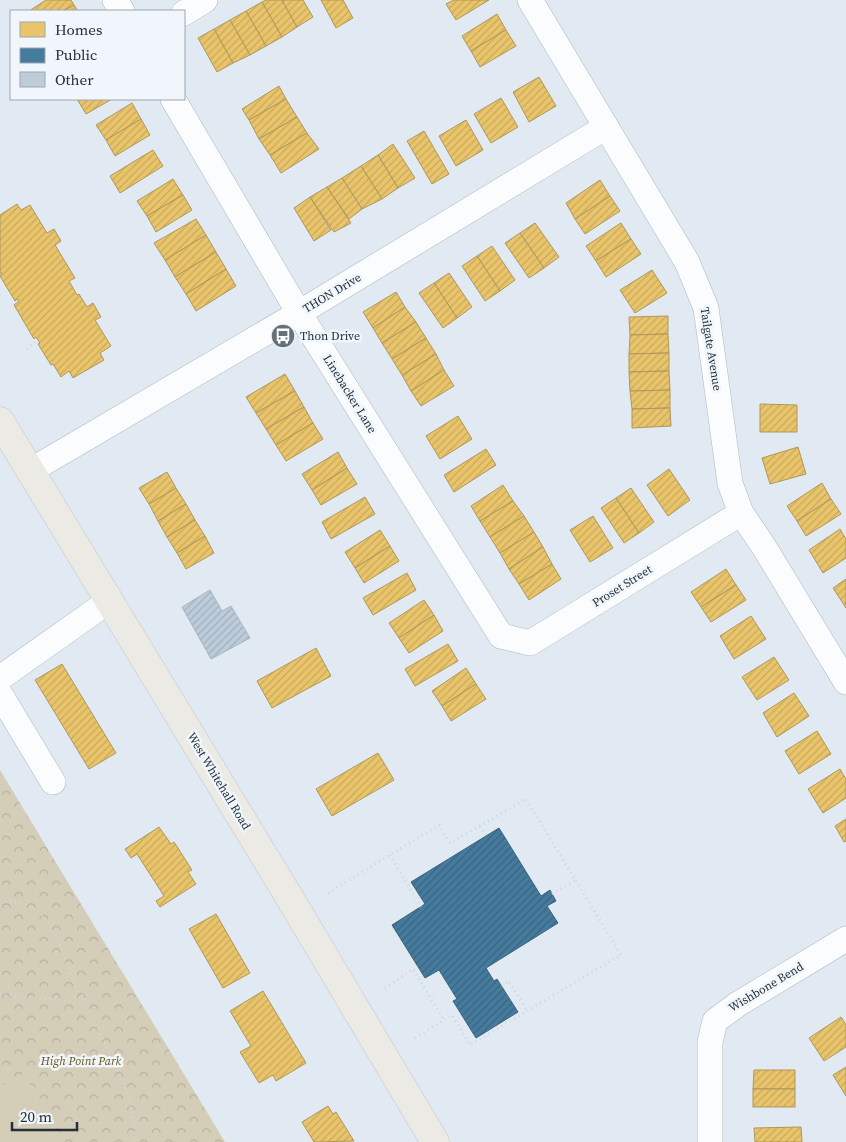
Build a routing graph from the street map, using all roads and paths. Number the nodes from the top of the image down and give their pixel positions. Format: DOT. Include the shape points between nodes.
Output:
graph roads {
  1 [pos="205,0"];
  2 [pos="530,0"];
  3 [pos="185,12"];
  4 [pos="174,100"];
  5 [pos="606,128"];
  6 [pos="298,313"];
  7 [pos="38,340"];
  8 [pos="27,349"];
  9 [pos="0,421"];
  10 [pos="30,471"];
  11 [pos="741,514"];
  12 [pos="109,601"];
  13 [pos="501,636"];
  14 [pos="0,678"];
  15 [pos="846,682"];
  16 [pos="0,694"];
  17 [pos="53,782"];
  18 [pos="480,826"];
  19 [pos="486,836"];
  20 [pos="390,855"];
  21 [pos="575,880"];
  22 [pos="328,893"];
  23 [pos="552,894"];
  24 [pos="0,902"];
  25 [pos="421,907"];
  26 [pos="845,941"];
  27 [pos="502,986"];
  28 [pos="385,988"];
  29 [pos="0,994"];
  30 [pos="86,1003"];
  31 [pos="527,1011"];
  32 [pos="444,1020"];
  33 [pos="415,1038"];
  34 [pos="136,1142"];
  35 [pos="435,1142"];
  36 [pos="710,1142"];
  1 -- 3 [label="street"];
  2 -- 5 [label="street, Tailgate Avenue"];
  4 -- 6 [label="street, Linebacker Lane"];
  5 -- 6 [label="street, THON Drive"];
  5 -- 11 [label="street, Tailgate Avenue" via="687,262 706,308 730,484"];
  6 -- 10 [label="street, THON Drive"];
  6 -- 13 [label="street, Linebacker Lane"];
  7 -- 8 [label="path"];
  9 -- 10 [label="main road, West Whitehall Road"];
  10 -- 12 [label="main road, West Whitehall Road"];
  11 -- 13 [label="street, Proset Street" via="530,643"];
  11 -- 15 [label="street, Tailgate Avenue"];
  12 -- 14 [label="street"];
  12 -- 35 [label="main road, West Whitehall Road"];
  16 -- 17 [label="street"];
  18 -- 19 [label="path"];
  18 -- 20 [label="path" via="450,843 439,825"];
  18 -- 21 [label="path" via="526,799"];
  20 -- 22 [label="path"];
  20 -- 25 [label="path"];
  21 -- 23 [label="path"];
  21 -- 31 [label="path" via="621,955"];
  24 -- 30 [label="path" via="25,904 42,914 53,929"];
  26 -- 36 [label="street, Wishbone Bend" via="715,1021 710,1042"];
  27 -- 31 [label="path" via="509,981"];
  28 -- 32 [label="path" via="413,969"];
  29 -- 30 [label="path"];
  30 -- 34 [label="path" via="127,1090"];
  31 -- 32 [label="path" via="470,1045 452,1015"];
  32 -- 33 [label="path"];
}
